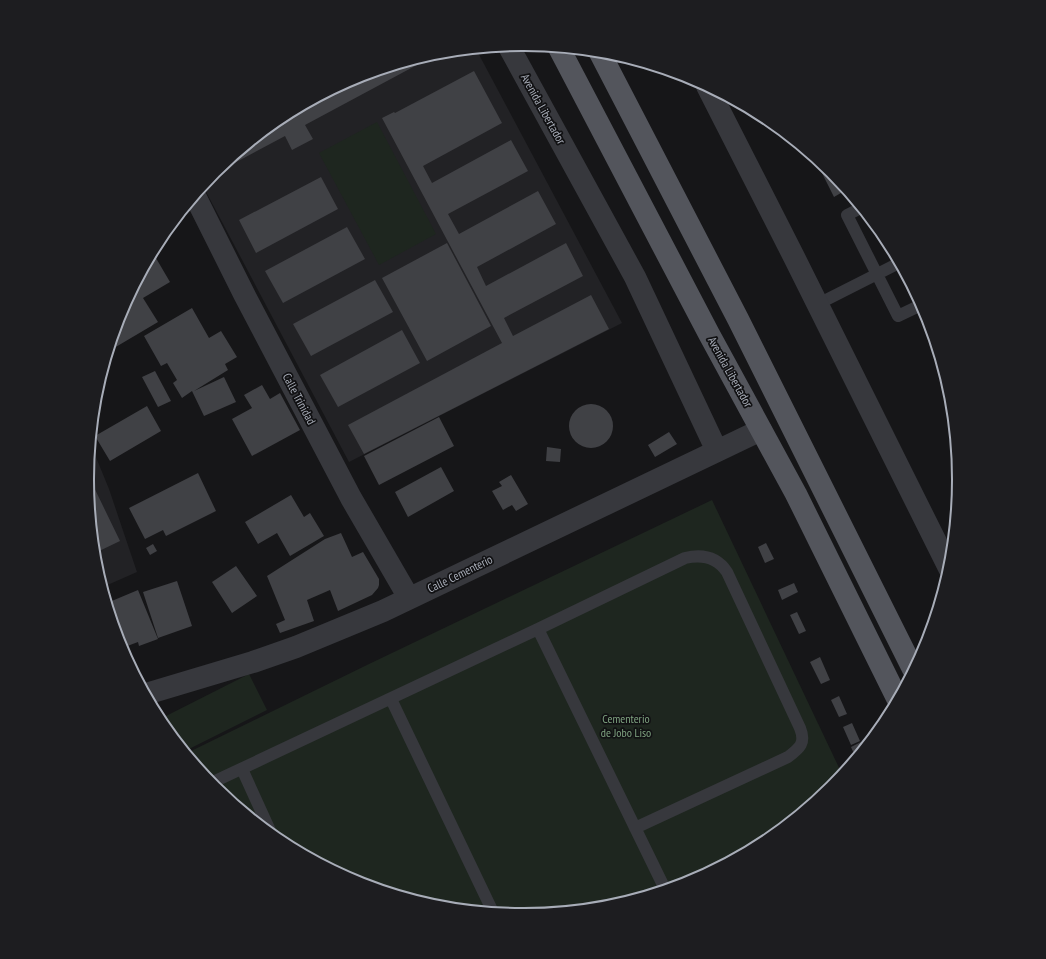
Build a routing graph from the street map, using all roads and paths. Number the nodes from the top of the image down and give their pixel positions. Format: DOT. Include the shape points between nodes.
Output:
graph roads {
  1 [pos="511,51"];
  2 [pos="562,53"];
  3 [pos="602,58"];
  4 [pos="711,94"];
  5 [pos="198,201"];
  6 [pos="856,211"];
  7 [pos="894,265"];
  8 [pos="877,274"];
  9 [pos="818,304"];
  10 [pos="915,308"];
  11 [pos="761,430"];
  12 [pos="717,451"];
  13 [pos="944,558"];
  14 [pos="409,598"];
  15 [pos="538,629"];
  16 [pos="910,663"];
  17 [pos="151,693"];
  18 [pos="895,693"];
  19 [pos="391,699"];
  20 [pos="242,769"];
  21 [pos="218,780"];
  22 [pos="267,822"];
  23 [pos="635,828"];
  24 [pos="662,884"];
  25 [pos="490,907"];
  1 -- 12 [label="street, Avenida Libertador" via="635,277"];
  2 -- 11 [label="main road, Avenida Libertador"];
  3 -- 16 [label="main road" via="749,340"];
  4 -- 9 [label="street"];
  5 -- 14 [label="street, Calle Trinidad" via="351,498"];
  6 -- 8 [label="lane" via="848,215"];
  7 -- 8 [label="lane"];
  8 -- 9 [label="lane"];
  8 -- 10 [label="lane" via="898,316"];
  9 -- 13 [label="street"];
  11 -- 12 [label="street, Calle Cementerio"];
  11 -- 18 [label="main road, Avenida Libertador" via="796,494"];
  12 -- 14 [label="street, Calle Cementerio"];
  14 -- 17 [label="street, Calle Cementerio" via="296,647"];
  15 -- 19 [label="lane"];
  15 -- 23 [label="lane"];
  15 -- 23 [label="lane" via="685,558 710,558 722,566 730,579 800,728 801,745 788,757"];
  19 -- 20 [label="lane"];
  19 -- 25 [label="lane"];
  20 -- 21 [label="lane"];
  20 -- 22 [label="lane"];
  23 -- 24 [label="lane"];
}
